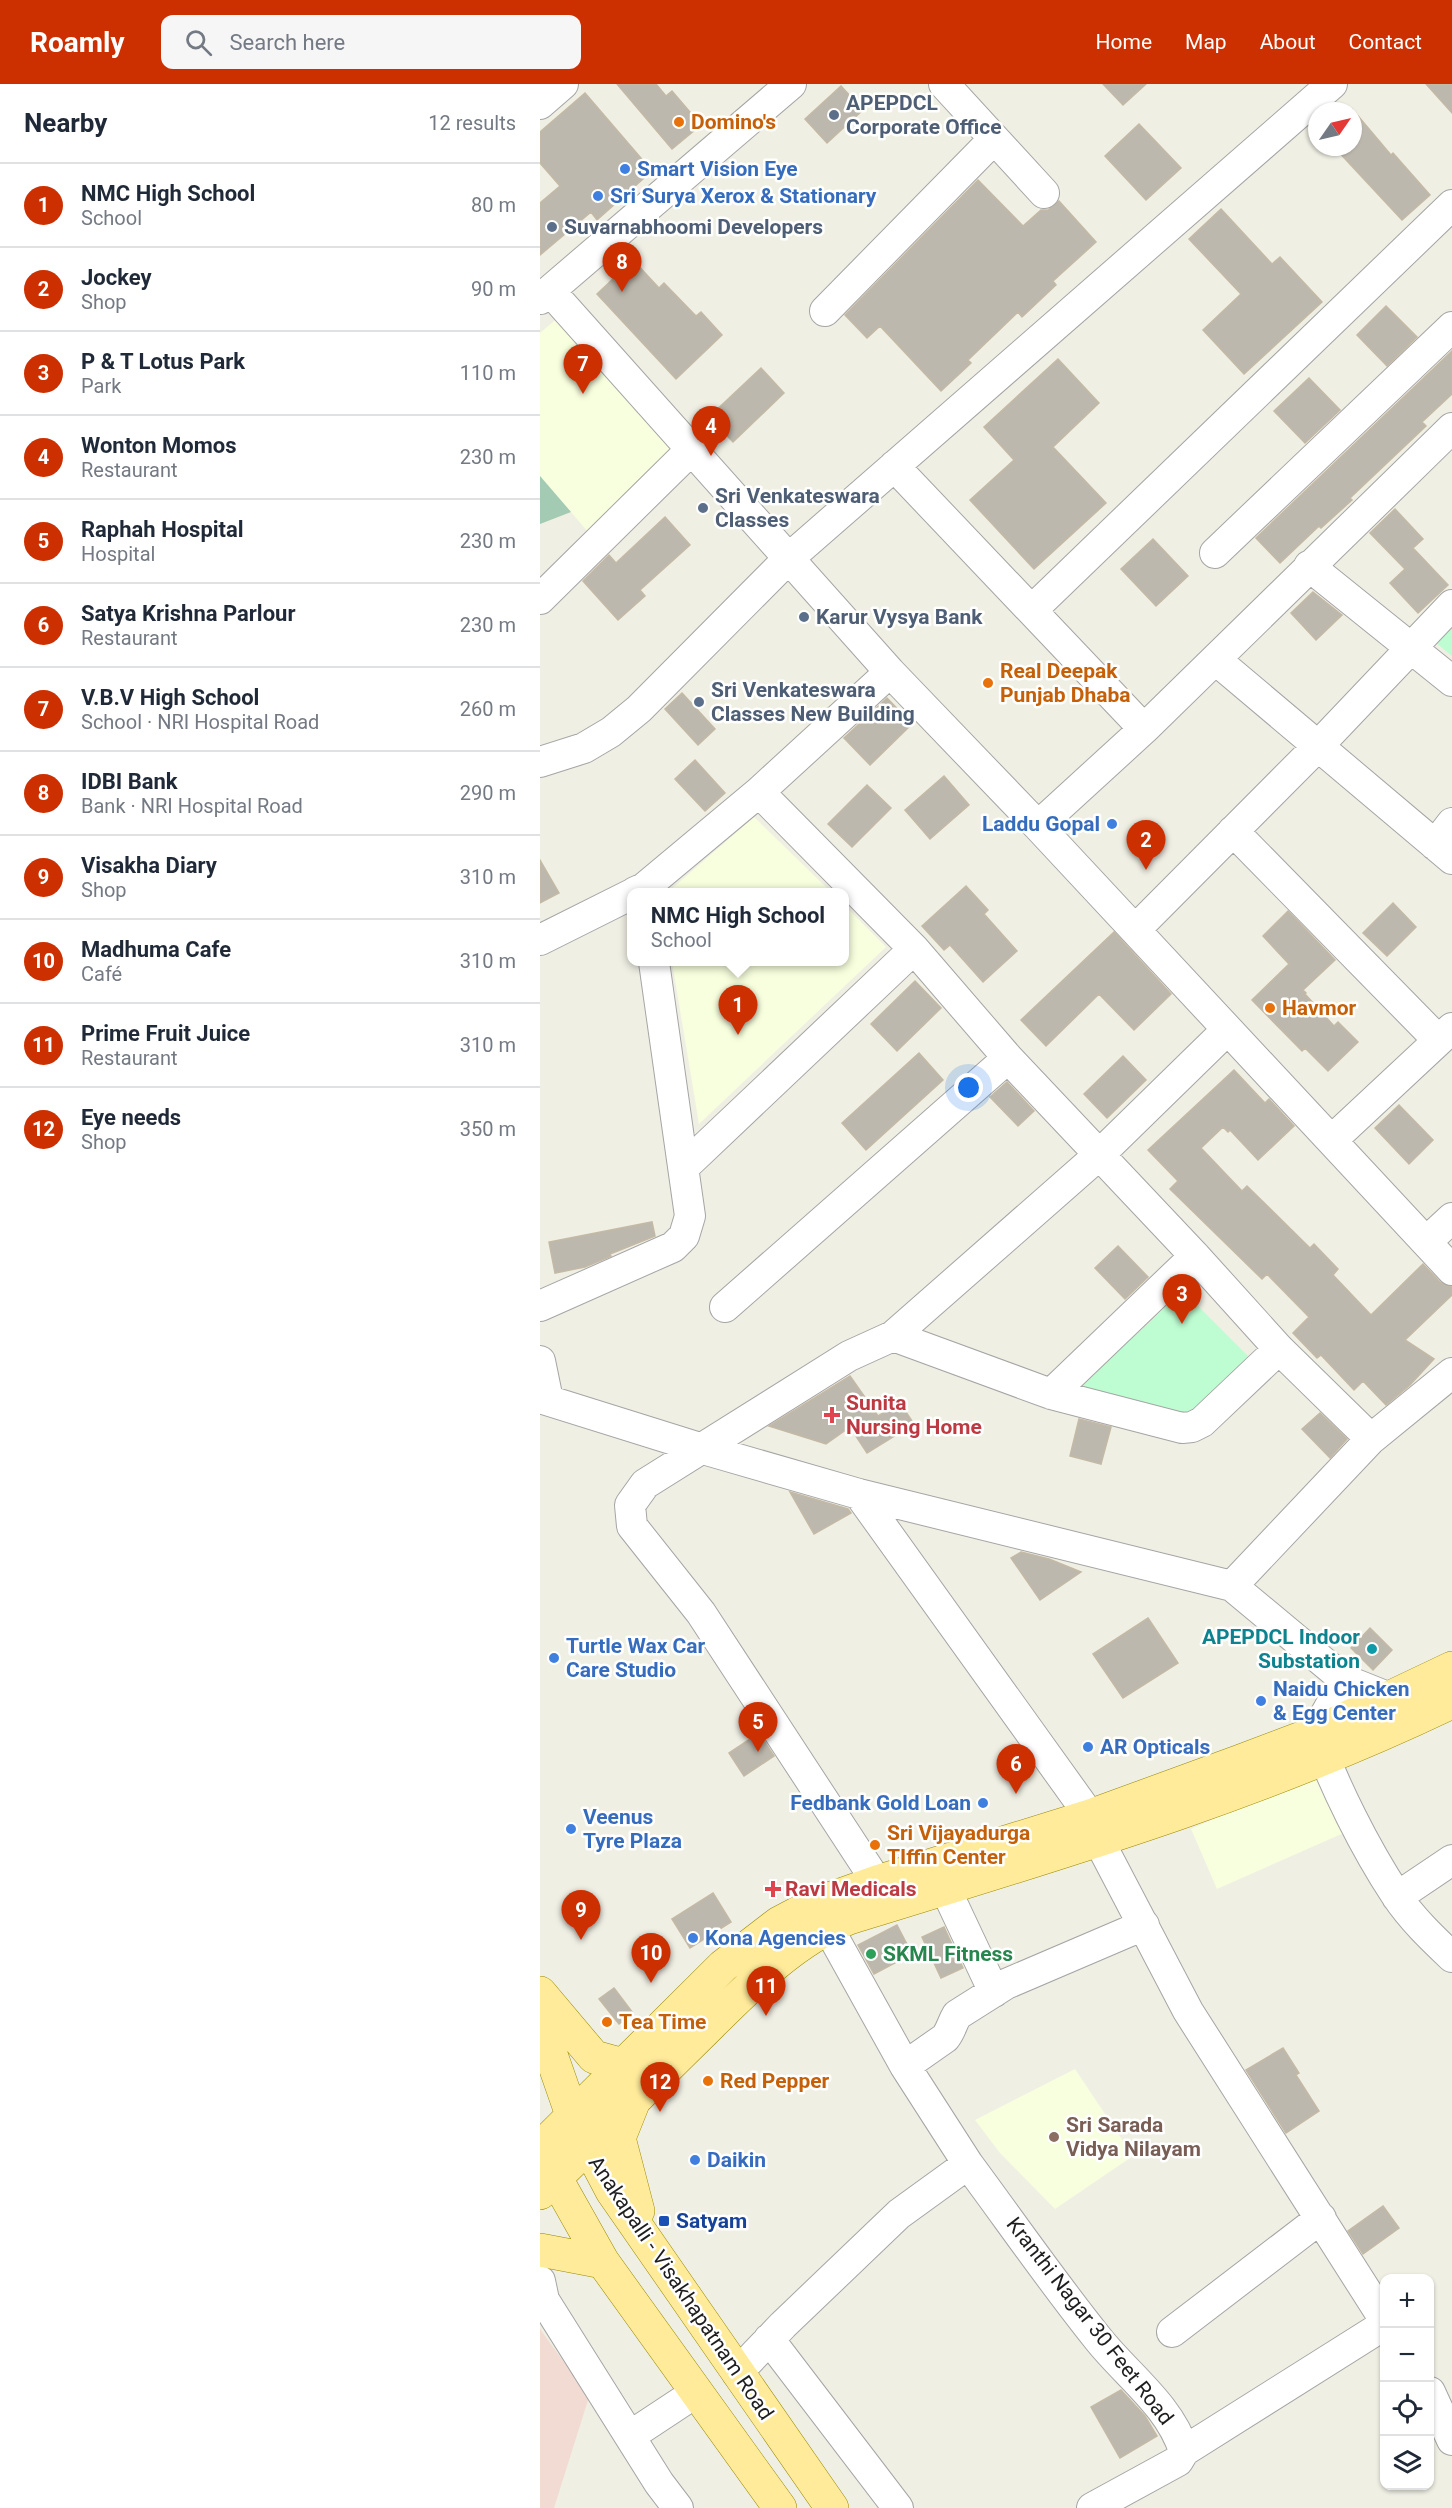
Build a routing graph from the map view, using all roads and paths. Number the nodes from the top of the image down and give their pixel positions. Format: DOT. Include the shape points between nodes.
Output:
graph roads {
  1 [pos="563,84"];
  2 [pos="791,84"];
  3 [pos="944,84"];
  4 [pos="1332,84"];
  5 [pos="540,104"];
  6 [pos="994,139"];
  7 [pos="1044,192"];
  8 [pos="1452,205"];
  9 [pos="545,295"];
  10 [pos="825,311"];
  11 [pos="1452,327"];
  12 [pos="1452,428"];
  13 [pos="691,450"];
  14 [pos="894,466"];
  15 [pos="1215,553"];
  16 [pos="788,560"];
  17 [pos="1309,566"];
  18 [pos="540,599"];
  19 [pos="1452,605"];
  20 [pos="1032,610"];
  21 [pos="1410,647"];
  22 [pos="1216,660"];
  23 [pos="890,672"];
  24 [pos="1452,681"];
  25 [pos="1144,729"];
  26 [pos="1318,746"];
  27 [pos="540,762"];
  28 [pos="759,792"];
  29 [pos="1038,826"];
  30 [pos="1233,831"];
  31 [pos="1446,842"];
  32 [pos="644,888"];
  33 [pos="627,898"];
  34 [pos="1135,930"];
  35 [pos="540,940"];
  36 [pos="914,949"];
  37 [pos="655,966"];
  38 [pos="1227,1030"];
  39 [pos="1445,1034"];
  40 [pos="1008,1058"];
  41 [pos="1332,1140"];
  42 [pos="1099,1155"];
  43 [pos="684,1167"];
  44 [pos="1452,1218"];
  45 [pos="1426,1242"];
  46 [pos="1195,1256"];
  47 [pos="1452,1270"];
  48 [pos="540,1306"];
  49 [pos="725,1307"];
  50 [pos="893,1336"];
  51 [pos="1279,1349"];
  52 [pos="540,1361"];
  53 [pos="1452,1373"];
  54 [pos="1051,1394"];
  55 [pos="544,1399"];
  56 [pos="1371,1439"];
  57 [pos="704,1449"];
  58 [pos="859,1494"];
  59 [pos="1232,1586"];
  60 [pos="1452,1668"];
  61 [pos="1345,1680"];
  62 [pos="1390,1698"];
  63 [pos="1452,1702"];
  64 [pos="1319,1745"];
  65 [pos="1094,1829"];
  66 [pos="1452,1860"];
  67 [pos="877,1882"];
  68 [pos="945,1888"];
  69 [pos="1397,1897"];
  70 [pos="821,1915"];
  71 [pos="1144,1925"];
  72 [pos="1452,1957"];
  73 [pos="994,1992"];
  74 [pos="540,1993"];
  75 [pos="540,2022"];
  76 [pos="623,2065"];
  77 [pos="905,2066"];
  78 [pos="635,2099"];
  79 [pos="572,2115"];
  80 [pos="587,2146"];
  81 [pos="540,2149"];
  82 [pos="968,2164"];
  83 [pos="548,2185"];
  84 [pos="1321,2218"];
  85 [pos="651,2249"];
  86 [pos="540,2250"];
  87 [pos="603,2262"];
  88 [pos="540,2281"];
  89 [pos="1380,2313"];
  90 [pos="1380,2328"];
  91 [pos="1172,2332"];
  92 [pos="769,2339"];
  93 [pos="737,2373"];
  94 [pos="1452,2379"];
  95 [pos="1434,2390"];
  96 [pos="683,2401"];
  97 [pos="1434,2401"];
  98 [pos="630,2436"];
  99 [pos="1452,2440"];
  100 [pos="1184,2451"];
  101 [pos="678,2508"];
  102 [pos="780,2508"];
  103 [pos="832,2508"];
  104 [pos="898,2508"];
  105 [pos="1092,2508"];
  1 -- 5 [label="street"];
  2 -- 9 [label="street"];
  3 -- 6 [label="street"];
  4 -- 14 [label="street"];
  6 -- 7 [label="street"];
  6 -- 10 [label="street"];
  8 -- 20 [label="street"];
  9 -- 13 [label="street"];
  11 -- 15 [label="street"];
  12 -- 17 [label="street"];
  13 -- 16 [label="street"];
  13 -- 18 [label="street"];
  14 -- 16 [label="street"];
  14 -- 20 [label="street"];
  16 -- 23 [label="street"];
  16 -- 27 [label="street" via="639,709 611,732 584,748"];
  17 -- 21 [label="street"];
  17 -- 22 [label="street"];
  19 -- 21 [label="street"];
  20 -- 25 [label="street"];
  21 -- 24 [label="street"];
  21 -- 26 [label="street"];
  22 -- 25 [label="street"];
  22 -- 26 [label="street"];
  23 -- 28 [label="street"];
  23 -- 29 [label="street"];
  25 -- 29 [label="street"];
  26 -- 30 [label="street"];
  26 -- 31 [label="street"];
  28 -- 32 [label="street"];
  28 -- 36 [label="street"];
  29 -- 34 [label="street"];
  30 -- 34 [label="street"];
  30 -- 39 [label="street"];
  33 -- 35 [label="street"];
  34 -- 38 [label="street"];
  36 -- 40 [label="street"];
  36 -- 43 [label="street"];
  37 -- 43 [label="street"];
  38 -- 41 [label="street"];
  38 -- 42 [label="street"];
  39 -- 41 [label="street"];
  40 -- 42 [label="street"];
  40 -- 49 [label="street"];
  41 -- 45 [label="street"];
  42 -- 46 [label="street"];
  42 -- 50 [label="street"];
  43 -- 48 [label="street" via="690,1216 684,1236 673,1247"];
  44 -- 45 [label="street"];
  45 -- 47 [label="street"];
  46 -- 51 [label="street"];
  46 -- 54 [label="street"];
  50 -- 54 [label="street"];
  50 -- 57 [label="street" via="849,1356"];
  51 -- 54 [label="street" via="1192,1427 1139,1418"];
  51 -- 56 [label="street"];
  52 -- 55 [label="street"];
  53 -- 56 [label="street"];
  55 -- 57 [label="street"];
  56 -- 59 [label="street"];
  57 -- 58 [label="street"];
  57 -- 67 [label="street" via="645,1484 630,1505 632,1526 701,1612"];
  58 -- 59 [label="street"];
  58 -- 65 [label="street"];
  59 -- 61 [label="street"];
  60 -- 62 [label="main road"];
  61 -- 62 [label="street"];
  61 -- 64 [label="street"];
  62 -- 64 [label="main road"];
  63 -- 64 [label="main road" via="1408,1723"];
  64 -- 65 [label="main road"];
  64 -- 69 [label="street"];
  65 -- 67 [label="main road"];
  65 -- 68 [label="main road"];
  65 -- 71 [label="street"];
  66 -- 69 [label="street"];
  67 -- 70 [label="main road"];
  68 -- 70 [label="main road"];
  68 -- 73 [label="street"];
  69 -- 72 [label="street"];
  70 -- 76 [label="main road" via="779,1923 750,1944 693,1994"];
  70 -- 77 [label="street, Kranthi Nagar 30 Feet Road"];
  70 -- 78 [label="main road" via="804,1942 765,1973"];
  71 -- 73 [label="street"];
  71 -- 84 [label="street" via="1188,2011"];
  73 -- 77 [label="street" via="957,2015 945,2038"];
  74 -- 76 [label="main road" via="594,2057"];
  75 -- 79 [label="main road, Anakapalli - Visakhapatnam Road"];
  76 -- 79 [label="main road"];
  77 -- 82 [label="street, Kranthi Nagar 30 Feet Road"];
  78 -- 80 [label="main road"];
  78 -- 85 [label="main road" via="619,2138"];
  79 -- 80 [label="main road, Anakapalli - Visakhapatnam Road"];
  79 -- 81 [label="main road"];
  80 -- 83 [label="main road"];
  80 -- 85 [label="main road, Anakapalli - Visakhapatnam Road"];
  81 -- 83 [label="main road, Anakapalli - Visakhapatnam Road"];
  82 -- 92 [label="street" via="899,2214"];
  82 -- 100 [label="street, Kranthi Nagar 30 Feet Road" via="1098,2338 1170,2420"];
  83 -- 87 [label="main road, Anakapalli - Visakhapatnam Road"];
  84 -- 89 [label="street"];
  84 -- 91 [label="street"];
  85 -- 93 [label="main road, Anakapalli - Visakhapatnam Road"];
  86 -- 87 [label="main road"];
  87 -- 102 [label="main road, Anakapalli - Visakhapatnam Road"];
  88 -- 98 [label="street" via="544,2300"];
  90 -- 100 [label="street"];
  92 -- 93 [label="street"];
  92 -- 104 [label="street"];
  93 -- 103 [label="main road, Anakapalli - Visakhapatnam Road"];
  94 -- 95 [label="street"];
  96 -- 98 [label="street"];
  97 -- 99 [label="street"];
  98 -- 101 [label="street"];
  100 -- 105 [label="street" via="1178,2460"];
}
